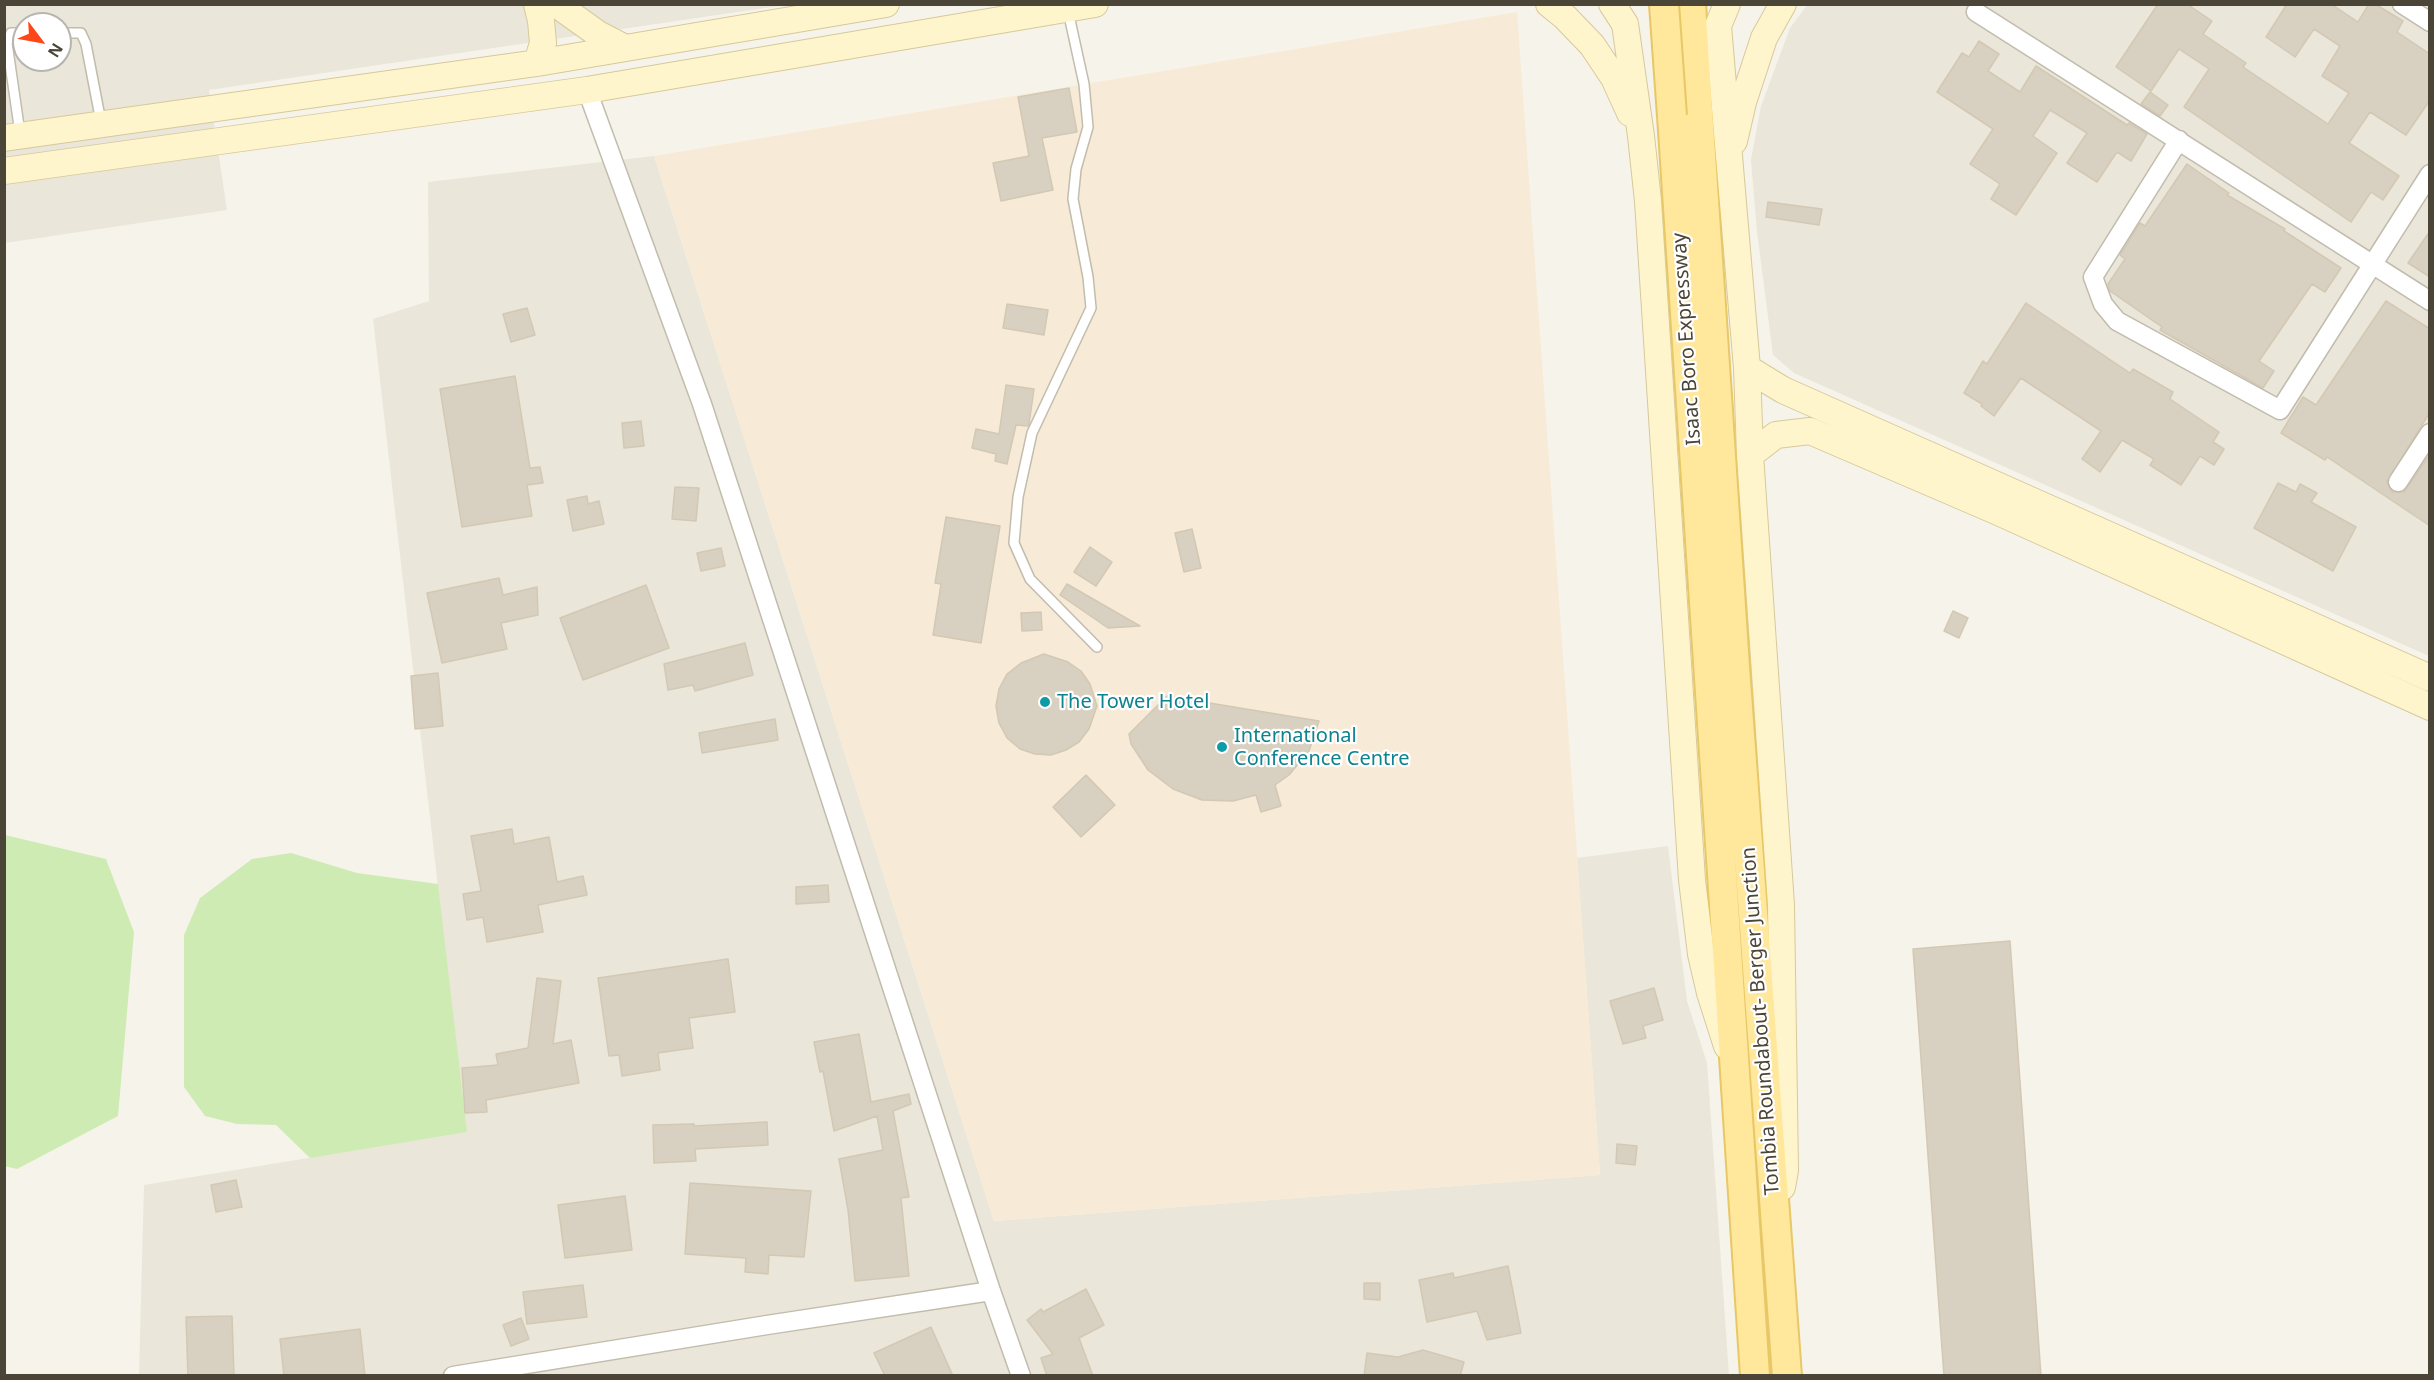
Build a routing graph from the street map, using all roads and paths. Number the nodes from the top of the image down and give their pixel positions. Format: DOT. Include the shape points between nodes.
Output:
graph roads {
  1 [pos="537,4"];
  2 [pos="556,4"];
  3 [pos="886,4"];
  4 [pos="1095,4"];
  5 [pos="1549,4"];
  6 [pos="1612,4"];
  7 [pos="1664,4"];
  8 [pos="1675,4"];
  9 [pos="1691,4"];
  10 [pos="1727,4"];
  11 [pos="1783,4"];
  12 [pos="2403,4"];
  13 [pos="1067,9"];
  14 [pos="1976,12"];
  15 [pos="2430,22"];
  16 [pos="12,33"];
  17 [pos="72,33"];
  18 [pos="625,48"];
  19 [pos="537,63"];
  20 [pos="587,90"];
  21 [pos="1686,114"];
  22 [pos="101,124"];
  23 [pos="1641,136"];
  24 [pos="12,137"];
  25 [pos="2179,140"];
  26 [pos="1729,168"];
  27 [pos="4,171"];
  28 [pos="2430,174"];
  29 [pos="2372,264"];
  30 [pos="2430,301"];
  31 [pos="1747,368"];
  32 [pos="2430,434"];
  33 [pos="1750,455"];
  34 [pos="2398,482"];
  35 [pos="1097,647"];
  36 [pos="1735,667"];
  37 [pos="1708,674"];
  38 [pos="2430,678"];
  39 [pos="2430,707"];
  40 [pos="1734,1070"];
  41 [pos="1775,1216"];
  42 [pos="991,1291"];
  43 [pos="453,1376"];
  44 [pos="1021,1376"];
  45 [pos="1755,1376"];
  46 [pos="1787,1376"];
  1 -- 19 [label="main road" via="543,43"];
  2 -- 18 [label="main road"];
  3 -- 18 [label="main road"];
  4 -- 13 [label="main road"];
  5 -- 23 [label="main road" via="1592,45 1614,78"];
  6 -- 23 [label="main road" via="1625,24"];
  7 -- 8 [label="main road"];
  7 -- 21 [label="main road, Isaac Boro Expressway, bridge"];
  9 -- 21 [label="main road, Isaac Boro Expressway"];
  10 -- 26 [label="main road" via="1718,26"];
  11 -- 26 [label="main road" via="1764,38 1743,102"];
  12 -- 15 [label="street"];
  13 -- 20 [label="main road"];
  13 -- 35 [label="lane" via="1084,84 1088,127 1076,169 1073,199 1091,309 1032,433 1018,497 1014,543 1030,579"];
  14 -- 25 [label="street"];
  16 -- 24 [label="lane" via="7,43"];
  17 -- 22 [label="lane" via="81,33 86,44"];
  18 -- 19 [label="main road"];
  19 -- 22 [label="main road"];
  20 -- 27 [label="main road"];
  20 -- 42 [label="street" via="702,404"];
  21 -- 36 [label="main road, Isaac Boro Expressway"];
  21 -- 37 [label="main road, Isaac Boro Expressway"];
  22 -- 24 [label="main road"];
  23 -- 40 [label="main road" via="1692,880 1701,954"];
  25 -- 29 [label="street"];
  25 -- 29 [label="street" via="2093,277 2103,304 2116,321 2280,410"];
  26 -- 31 [label="main road"];
  28 -- 29 [label="street"];
  29 -- 30 [label="street"];
  31 -- 33 [label="main road"];
  31 -- 38 [label="main road" via="1783,390"];
  32 -- 34 [label="street"];
  33 -- 39 [label="main road" via="1776,435 1810,431 2007,515"];
  33 -- 41 [label="main road" via="1781,905 1785,1170"];
  36 -- 41 [label="main road, Tombia Roundabout- Berger Junction"];
  37 -- 40 [label="main road, Tombia Roundabout- Berger Junction"];
  40 -- 45 [label="main road, Tombia Roundabout- Berger Junction"];
  41 -- 46 [label="main road, Tombia Roundabout- Berger Junction"];
  42 -- 43 [label="street"];
  42 -- 44 [label="street"];
}
